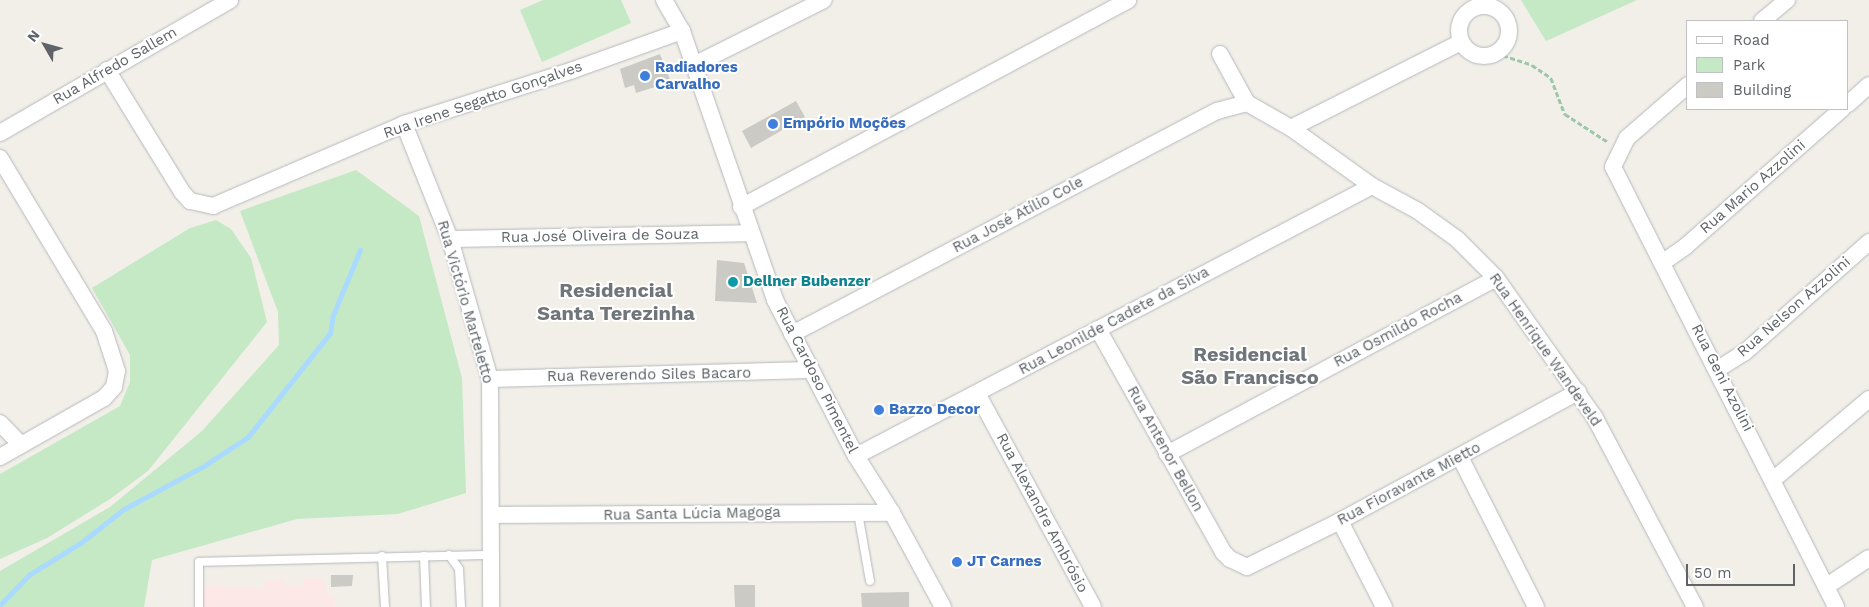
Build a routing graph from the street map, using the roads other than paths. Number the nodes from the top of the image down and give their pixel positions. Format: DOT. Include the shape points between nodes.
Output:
graph roads {
  1 [pos="230,0"];
  2 [pos="664,0"];
  3 [pos="824,0"];
  4 [pos="1128,0"];
  5 [pos="1787,0"];
  6 [pos="1763,20"];
  7 [pos="682,31"];
  8 [pos="1461,42"];
  9 [pos="1220,54"];
  10 [pos="694,65"];
  11 [pos="106,70"];
  12 [pos="1869,85"];
  13 [pos="1686,88"];
  14 [pos="1247,103"];
  15 [pos="1849,103"];
  16 [pos="1841,110"];
  17 [pos="404,124"];
  18 [pos="1291,128"];
  19 [pos="0,133"];
  20 [pos="0,158"];
  21 [pos="1372,186"];
  22 [pos="741,207"];
  23 [pos="750,233"];
  24 [pos="450,239"];
  25 [pos="1869,242"];
  26 [pos="1662,263"];
  27 [pos="1496,278"];
  28 [pos="1098,329"];
  29 [pos="792,334"];
  30 [pos="1718,369"];
  31 [pos="809,370"];
  32 [pos="490,379"];
  33 [pos="1578,392"];
  34 [pos="977,393"];
  35 [pos="1869,399"];
  36 [pos="0,423"];
  37 [pos="21,445"];
  38 [pos="1167,454"];
  39 [pos="856,456"];
  40 [pos="0,457"];
  41 [pos="1460,457"];
  42 [pos="1774,480"];
  43 [pos="858,513"];
  44 [pos="892,513"];
  45 [pos="491,516"];
  46 [pos="1340,521"];
  47 [pos="449,555"];
  48 [pos="491,555"];
  49 [pos="382,556"];
  50 [pos="424,556"];
  51 [pos="1869,558"];
  52 [pos="1238,564"];
  53 [pos="870,581"];
  54 [pos="1827,586"];
  55 [pos="199,607"];
  56 [pos="385,607"];
  57 [pos="426,607"];
  58 [pos="461,607"];
  59 [pos="491,607"];
  60 [pos="943,607"];
  61 [pos="1093,607"];
  62 [pos="1384,607"];
  63 [pos="1536,607"];
  64 [pos="1695,607"];
  65 [pos="1836,607"];
  1 -- 11 [label="street, Rua Alfredo Sallem"];
  2 -- 7 [label="street, Rua Cardoso Pimentel"];
  3 -- 10 [label="street"];
  4 -- 22 [label="street"];
  5 -- 6 [label="street"];
  7 -- 10 [label="street, Rua Cardoso Pimentel"];
  7 -- 17 [label="street, Rua Irene Segatto Gonçalves"];
  8 -- 8 [label="street" via="1459,25 1466,13 1478,6 1493,7 1504,15 1509,28 1506,43 1496,53 1475,54"];
  8 -- 18 [label="street"];
  9 -- 14 [label="street"];
  10 -- 22 [label="street, Rua Cardoso Pimentel"];
  11 -- 17 [label="street, Rua Irene Segatto Gonçalves" via="182,192 190,201 202,206 213,206"];
  11 -- 19 [label="street, Rua Alfredo Sallem"];
  12 -- 15 [label="street"];
  13 -- 26 [label="street, Rua Geni Azolini" via="1627,138 1613,167"];
  14 -- 18 [label="street, Rua Henrique Wandeveld"];
  14 -- 29 [label="street, Rua José Atílio Cole" via="1217,111"];
  16 -- 26 [label="street, Rua Mario Azzolini" via="1686,246"];
  17 -- 24 [label="street, Rua Victório Marteletto"];
  18 -- 21 [label="street, Rua Henrique Wandeveld"];
  20 -- 37 [label="street" via="104,332 117,371 114,387 104,398"];
  21 -- 27 [label="street, Rua Henrique Wandeveld" via="1418,211 1457,239"];
  21 -- 28 [label="street, Rua Leonilde Cadete da Silva"];
  22 -- 23 [label="street, Rua Cardoso Pimentel"];
  23 -- 24 [label="street, Rua José Oliveira de Souza"];
  23 -- 29 [label="street, Rua Cardoso Pimentel"];
  24 -- 32 [label="street, Rua Victório Marteletto"];
  25 -- 30 [label="street, Rua Nelson Azzolini" via="1744,353"];
  26 -- 30 [label="street, Rua Geni Azolini"];
  27 -- 33 [label="street, Rua Henrique Wandeveld"];
  27 -- 38 [label="street, Rua Osmildo Rocha"];
  28 -- 34 [label="street, Rua Leonilde Cadete da Silva"];
  28 -- 38 [label="street, Rua Antenor Bellon"];
  29 -- 31 [label="street, Rua Cardoso Pimentel"];
  30 -- 42 [label="street, Rua Geni Azolini"];
  31 -- 32 [label="street, Rua Reverendo Siles Bacaro"];
  31 -- 39 [label="street, Rua Cardoso Pimentel"];
  32 -- 45 [label="street, Rua Victório Marteletto"];
  33 -- 41 [label="street, Rua Fioravante Mietto"];
  33 -- 64 [label="street, Rua Henrique Wandeveld" via="1595,418"];
  34 -- 39 [label="street, Rua Leonilde Cadete da Silva"];
  34 -- 61 [label="street, Rua Alexandre Ambrósio"];
  35 -- 42 [label="street"];
  36 -- 37 [label="street"];
  37 -- 40 [label="street"];
  38 -- 52 [label="street, Rua Antenor Bellon" via="1223,552"];
  39 -- 44 [label="street, Rua Cardoso Pimentel"];
  41 -- 46 [label="street, Rua Fioravante Mietto"];
  41 -- 63 [label="street"];
  42 -- 54 [label="street, Rua Geni Azolini"];
  43 -- 44 [label="street, Rua Santa Lúcia Magoga"];
  43 -- 45 [label="street, Rua Santa Lúcia Magoga"];
  43 -- 53 [label="lane"];
  44 -- 60 [label="street, Rua Cardoso Pimentel"];
  45 -- 48 [label="street, Rua Victório Marteletto"];
  46 -- 52 [label="street, Rua Fioravante Mietto" via="1246,567"];
  46 -- 62 [label="street"];
  47 -- 48 [label="lane"];
  47 -- 50 [label="lane"];
  47 -- 58 [label="lane" via="459,569"];
  48 -- 59 [label="street, Rua Victório Marteletto"];
  49 -- 50 [label="lane"];
  49 -- 55 [label="lane" via="199,562"];
  49 -- 56 [label="lane"];
  50 -- 57 [label="lane"];
  51 -- 54 [label="street"];
  54 -- 65 [label="street, Rua Geni Azolini"];
}
